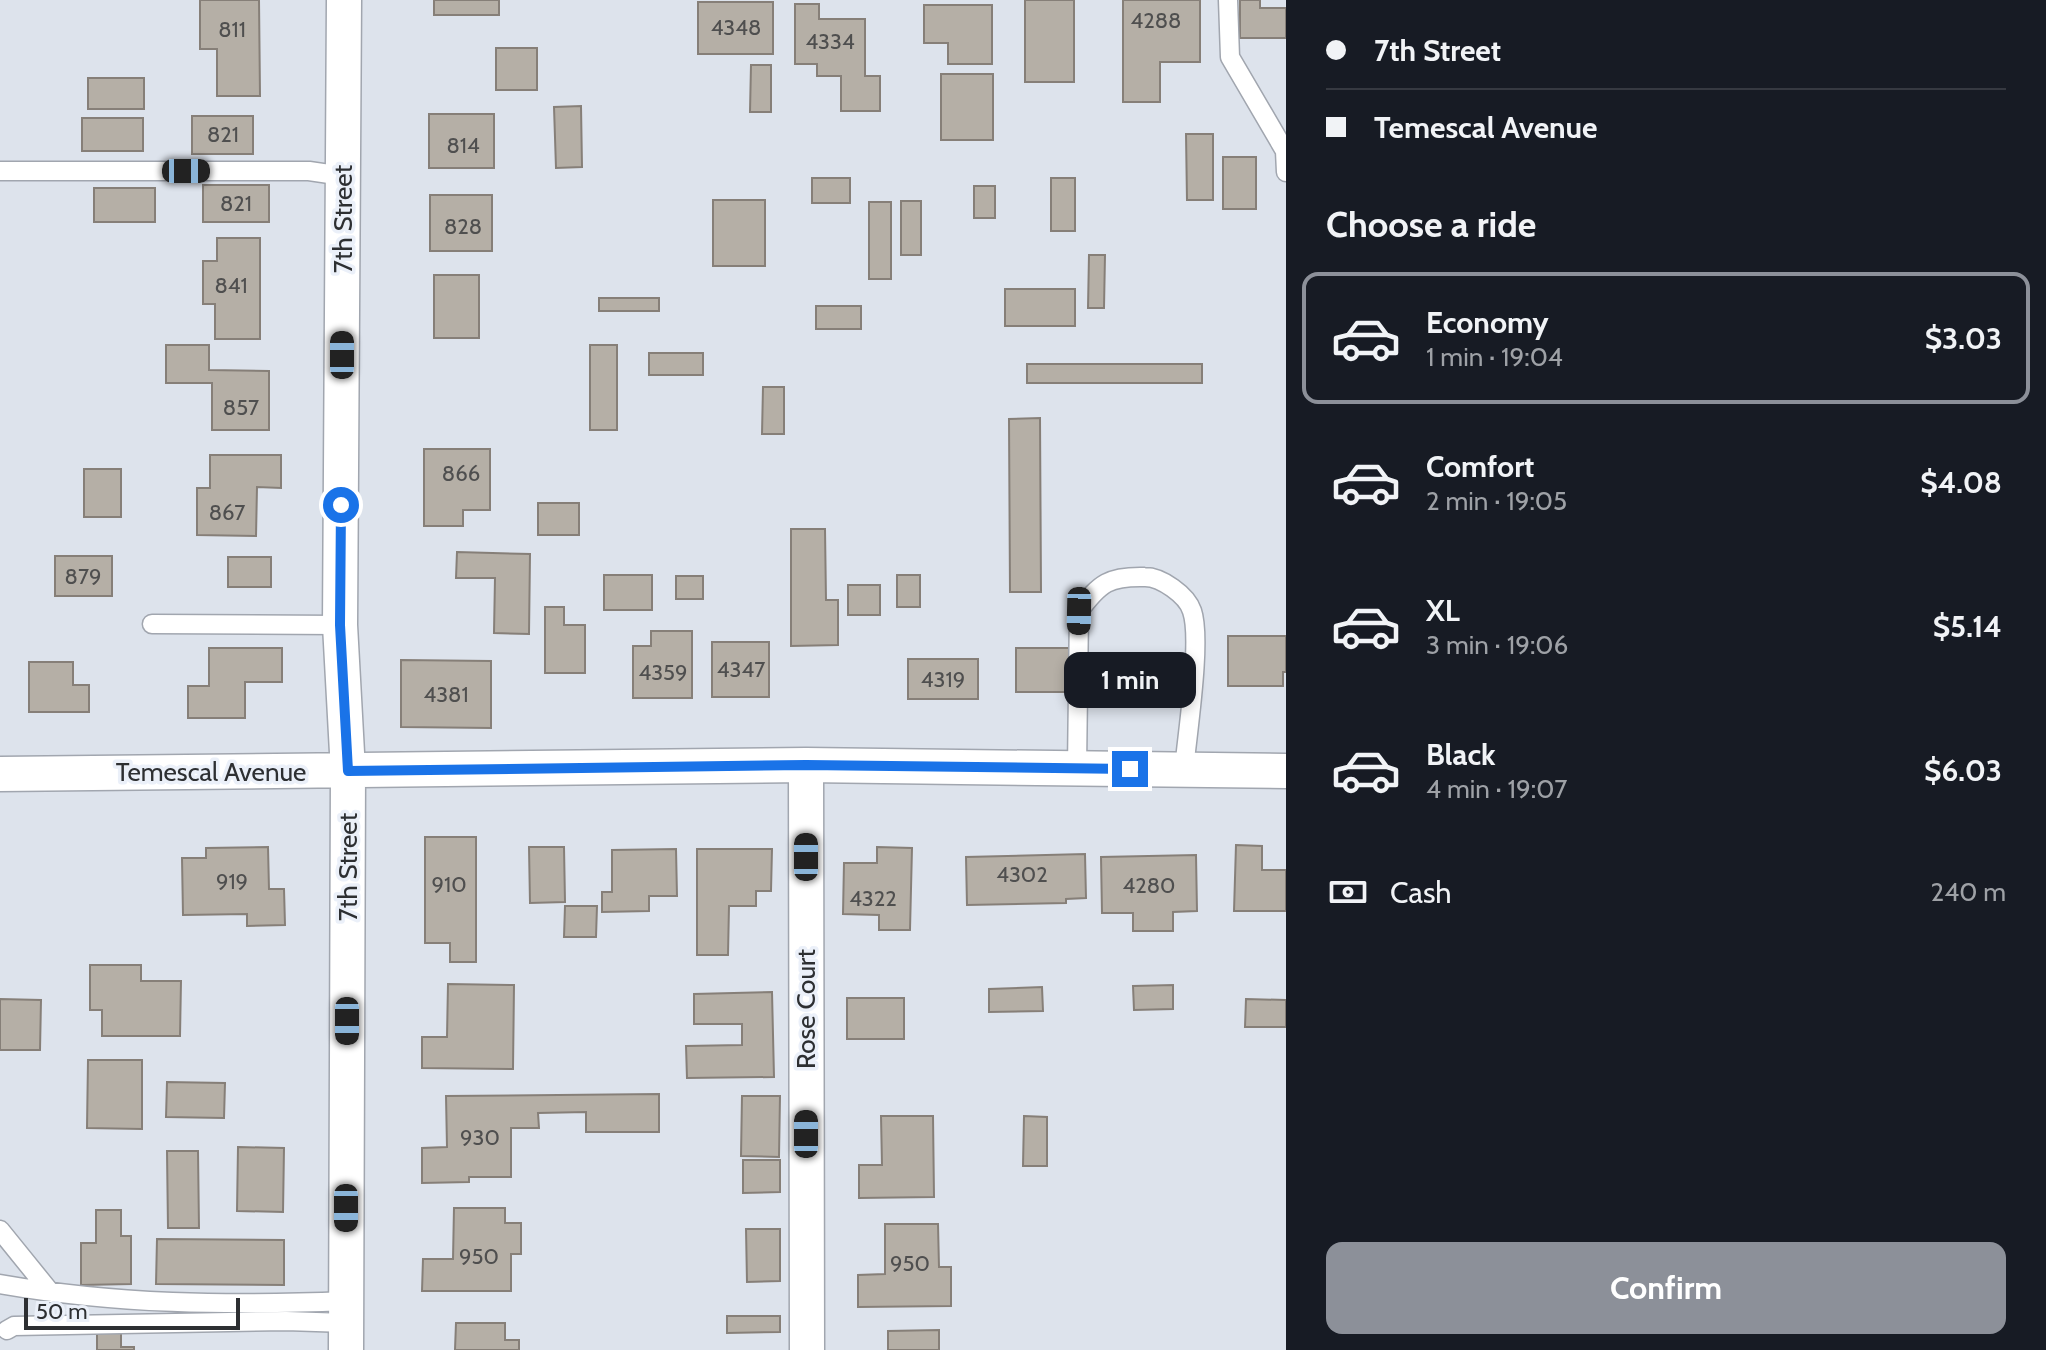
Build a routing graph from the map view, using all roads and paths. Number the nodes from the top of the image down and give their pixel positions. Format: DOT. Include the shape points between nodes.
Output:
graph roads {
  1 [pos="344,0"];
  2 [pos="1228,0"];
  3 [pos="0,171"];
  4 [pos="1286,172"];
  5 [pos="343,176"];
  6 [pos="152,624"];
  7 [pos="340,625"];
  8 [pos="806,765"];
  9 [pos="1077,768"];
  10 [pos="1184,770"];
  11 [pos="348,771"];
  12 [pos="1286,771"];
  13 [pos="0,774"];
  14 [pos="0,1230"];
  15 [pos="0,1284"];
  16 [pos="51,1293"];
  17 [pos="346,1325"];
  18 [pos="7,1330"];
  19 [pos="807,1350"];
  1 -- 5 [label="street, 7th Street"];
  2 -- 4 [label="lane" via="1230,57 1285,151"];
  3 -- 5 [label="lane" via="309,171"];
  5 -- 7 [label="street, 7th Street"];
  6 -- 7 [label="lane"];
  7 -- 11 [label="street, 7th Street"];
  8 -- 9 [label="street, Temescal Avenue"];
  8 -- 11 [label="street, Temescal Avenue"];
  8 -- 19 [label="street, Rose Court"];
  9 -- 10 [label="street, Temescal Avenue"];
  9 -- 10 [label="lane" via="1079,611 1105,582 1133,576 1153,577 1192,609 1196,632"];
  10 -- 12 [label="street, Temescal Avenue"];
  11 -- 13 [label="street, Temescal Avenue"];
  11 -- 17 [label="street, 7th Street"];
  14 -- 16 [label="lane"];
  15 -- 16 [label="lane"];
  16 -- 17 [label="lane" via="189,1303"];
  17 -- 18 [label="lane" via="286,1321"];
}
